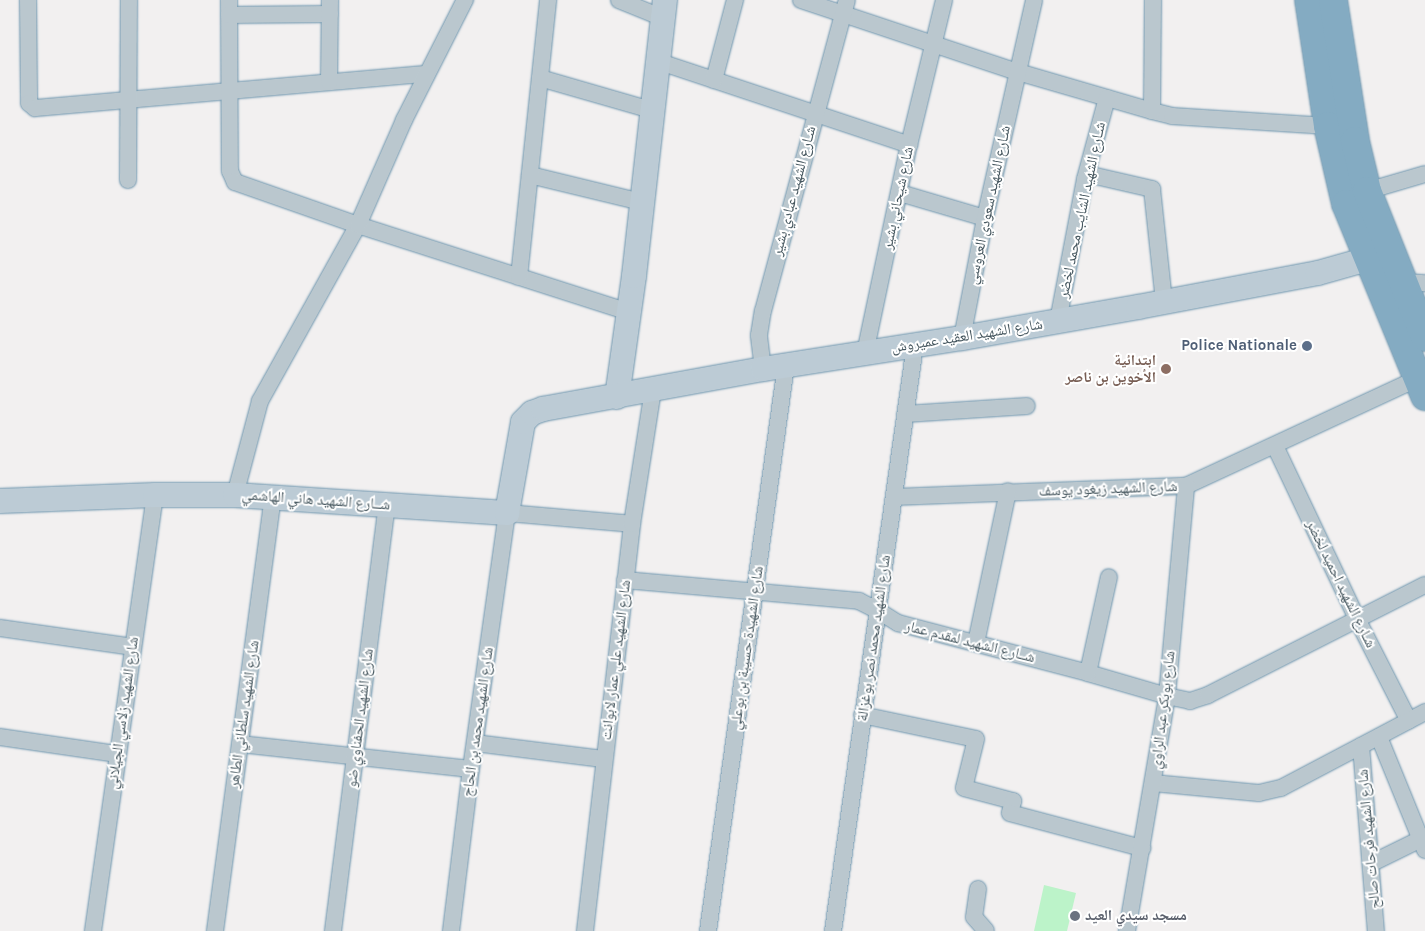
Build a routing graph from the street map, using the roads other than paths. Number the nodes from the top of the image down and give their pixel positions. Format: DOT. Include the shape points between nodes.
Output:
graph roads {
  1 [pos="28,0"];
  2 [pos="129,0"];
  3 [pos="466,0"];
  4 [pos="548,0"];
  5 [pos="619,0"];
  6 [pos="734,0"];
  7 [pos="801,0"];
  8 [pos="944,0"];
  9 [pos="1034,0"];
  10 [pos="1153,0"];
  11 [pos="1309,0"];
  12 [pos="1333,0"];
  13 [pos="229,7"];
  14 [pos="330,7"];
  15 [pos="844,8"];
  16 [pos="664,9"];
  17 [pos="934,44"];
  18 [pos="657,60"];
  19 [pos="1018,72"];
  20 [pos="426,74"];
  21 [pos="540,78"];
  22 [pos="714,80"];
  23 [pos="329,82"];
  24 [pos="229,90"];
  25 [pos="1106,98"];
  26 [pos="128,101"];
  27 [pos="652,110"];
  28 [pos="1152,111"];
  29 [pos="815,113"];
  30 [pos="1328,126"];
  31 [pos="909,145"];
  32 [pos="1087,174"];
  33 [pos="1425,174"];
  34 [pos="530,175"];
  35 [pos="128,180"];
  36 [pos="1367,191"];
  37 [pos="900,193"];
  38 [pos="642,202"];
  39 [pos="984,218"];
  40 [pos="358,225"];
  41 [pos="1374,242"];
  42 [pos="519,277"];
  43 [pos="1414,283"];
  44 [pos="1164,302"];
  45 [pos="629,312"];
  46 [pos="1058,321"];
  47 [pos="1425,337"];
  48 [pos="962,338"];
  49 [pos="914,346"];
  50 [pos="865,353"];
  51 [pos="786,365"];
  52 [pos="763,369"];
  53 [pos="1421,388"];
  54 [pos="653,390"];
  55 [pos="616,397"];
  56 [pos="1027,406"];
  57 [pos="906,414"];
  58 [pos="1275,446"];
  59 [pos="1186,486"];
  60 [pos="1008,491"];
  61 [pos="154,495"];
  62 [pos="235,495"];
  63 [pos="273,497"];
  64 [pos="895,497"];
  65 [pos="0,501"];
  66 [pos="387,505"];
  67 [pos="507,513"];
  68 [pos="632,524"];
  69 [pos="1109,577"];
  70 [pos="626,580"];
  71 [pos="1425,585"];
  72 [pos="754,593"];
  73 [pos="877,610"];
  74 [pos="1357,620"];
  75 [pos="0,628"];
  76 [pos="976,643"];
  77 [pos="133,647"];
  78 [pos="1088,673"];
  79 [pos="1167,696"];
  80 [pos="1425,712"];
  81 [pos="862,715"];
  82 [pos="1409,721"];
  83 [pos="0,737"];
  84 [pos="1379,737"];
  85 [pos="475,743"];
  86 [pos="240,744"];
  87 [pos="1361,746"];
  88 [pos="117,754"];
  89 [pos="356,757"];
  90 [pos="603,759"];
  91 [pos="471,770"];
  92 [pos="1153,783"];
  93 [pos="1423,842"];
  94 [pos="1142,848"];
  95 [pos="1372,863"];
  96 [pos="978,889"];
  97 [pos="93,931"];
  98 [pos="215,931"];
  99 [pos="332,931"];
  100 [pos="451,931"];
  101 [pos="585,931"];
  102 [pos="708,931"];
  103 [pos="833,931"];
  104 [pos="986,931"];
  105 [pos="1128,931"];
  106 [pos="1376,931"];
  1 -- 26 [label="street" via="30,105 35,108"];
  2 -- 26 [label="street"];
  3 -- 20 [label="street"];
  4 -- 21 [label="street"];
  5 -- 16 [label="street"];
  6 -- 22 [label="street"];
  7 -- 15 [label="street"];
  8 -- 17 [label="street, شارع شيحاني بشير"];
  9 -- 19 [label="street, شـارع الشهيد سعودي العروسي"];
  10 -- 28 [label="street"];
  11 -- 30 [label="highway"];
  12 -- 36 [label="highway" via="1355,141"];
  13 -- 14 [label="street"];
  13 -- 24 [label="street"];
  14 -- 23 [label="street"];
  15 -- 17 [label="street"];
  15 -- 29 [label="street, شـارع الشهيد عبادي بشير"];
  16 -- 18 [label="street"];
  17 -- 19 [label="street"];
  17 -- 31 [label="street, شارع شيحاني بشير"];
  18 -- 22 [label="street"];
  18 -- 27 [label="street"];
  19 -- 25 [label="street"];
  19 -- 39 [label="street, شـارع الشهيد سعودي العروسي"];
  20 -- 23 [label="street"];
  20 -- 40 [label="street"];
  21 -- 27 [label="street"];
  21 -- 34 [label="street"];
  22 -- 29 [label="street"];
  23 -- 24 [label="street"];
  24 -- 26 [label="street"];
  24 -- 40 [label="street" via="230,171 235,182"];
  25 -- 28 [label="street"];
  25 -- 32 [label="street, شـارع الشهيد الشايب محمد لخضر"];
  26 -- 35 [label="street"];
  27 -- 38 [label="street"];
  28 -- 30 [label="street" via="1172,116"];
  29 -- 31 [label="street"];
  29 -- 52 [label="street, شـارع الشهيد عبادي بشير" via="763,310 759,335"];
  30 -- 41 [label="highway" via="1340,184"];
  31 -- 37 [label="street, شارع شيحاني بشير"];
  32 -- 44 [label="street" via="1152,189"];
  32 -- 46 [label="street, شـارع الشهيد الشايب محمد لخضر"];
  33 -- 36 [label="street"];
  34 -- 38 [label="street"];
  34 -- 42 [label="street"];
  36 -- 41 [label="highway"];
  37 -- 39 [label="street"];
  37 -- 50 [label="street, شارع شيحاني بشير"];
  38 -- 45 [label="street"];
  39 -- 48 [label="street, شـارع الشهيد سعودي العروسي"];
  40 -- 42 [label="street"];
  40 -- 62 [label="street" via="260,400"];
  41 -- 43 [label="highway"];
  41 -- 44 [label="street, شارع الشهيد العقيد عميروش" via="1318,274"];
  41 -- 53 [label="highway"];
  42 -- 45 [label="street"];
  43 -- 47 [label="highway"];
  44 -- 46 [label="street, شارع الشهيد العقيد عميروش"];
  45 -- 55 [label="street"];
  46 -- 48 [label="street, شارع الشهيد العقيد عميروش"];
  48 -- 49 [label="street, شارع الشهيد العقيد عميروش"];
  49 -- 50 [label="street, شارع الشهيد العقيد عميروش"];
  49 -- 57 [label="street, شارع الشهيد محمد نصر بوغزالة"];
  50 -- 51 [label="street, شارع الشهيد العقيد عميروش"];
  51 -- 52 [label="street, شارع الشهيد العقيد عميروش"];
  51 -- 72 [label="street, شارع الشهيدة حسيبة بن بوعلي"];
  52 -- 54 [label="street, شارع الشهيد العقيد عميروش"];
  53 -- 58 [label="street, شارع الشهيد زيغود يوسف"];
  54 -- 55 [label="street, شارع الشهيد العقيد عميروش"];
  54 -- 68 [label="street, شارع الشهيد علي عمار لابوانت"];
  55 -- 67 [label="street, شارع الشهيد العقيد عميروش" via="544,409 532,413 523,422"];
  56 -- 57 [label="street"];
  57 -- 64 [label="street, شارع الشهيد محمد نصر بوغزالة"];
  58 -- 59 [label="street, شارع الشهيد زيغود يوسف"];
  58 -- 74 [label="street, شـارع الشهيد احميد لخضر"];
  59 -- 60 [label="street, شارع الشهيد زيغود يوسف"];
  59 -- 79 [label="street, شارع بوبكر عبد الراوي"];
  60 -- 64 [label="street, شارع الشهيد زيغود يوسف"];
  60 -- 76 [label="street"];
  61 -- 62 [label="street, شــارع الشهيد هاني الهاشمي"];
  61 -- 65 [label="street, شــارع الشهيد هاني الهاشمي"];
  61 -- 77 [label="street, شارع الشهيد زلاسي الجيلاني"];
  62 -- 63 [label="street, شــارع الشهيد هاني الهاشمي"];
  63 -- 66 [label="street, شــارع الشهيد هاني الهاشمي"];
  63 -- 86 [label="street, شارع الشهيد سلطاني الطاهر"];
  64 -- 73 [label="street, شارع الشهيد محمد نصر بوغزالة"];
  66 -- 67 [label="street, شــارع الشهيد هاني الهاشمي"];
  66 -- 89 [label="street, شارع الشهيد الحفناوي ضو"];
  67 -- 68 [label="street, شــارع الشهيد هاني الهاشمي"];
  67 -- 85 [label="street, شارع الشهيد محمد بن الحاج"];
  68 -- 70 [label="street, شارع الشهيد علي عمار لابوانت"];
  69 -- 78 [label="street"];
  70 -- 72 [label="street, شــارع الشهيد لمقدم عمار"];
  70 -- 90 [label="street, شارع الشهيد علي عمار لابوانت"];
  71 -- 74 [label="street, شــارع الشهيد لمقدم عمار"];
  72 -- 73 [label="street, شــارع الشهيد لمقدم عمار" via="859,602"];
  72 -- 102 [label="street, شارع الشهيدة حسيبة بن بوعلي"];
  73 -- 76 [label="street, شــارع الشهيد لمقدم عمار" via="898,623"];
  73 -- 81 [label="street, شارع الشهيد محمد نصر بوغزالة"];
  74 -- 79 [label="street, شــارع الشهيد لمقدم عمار" via="1208,695 1190,701"];
  74 -- 82 [label="street, شـارع الشهيد احميد لخضر"];
  75 -- 77 [label="street"];
  76 -- 78 [label="street, شــارع الشهيد لمقدم عمار"];
  77 -- 88 [label="street, شارع الشهيد زلاسي الجيلاني"];
  78 -- 79 [label="street, شــارع الشهيد لمقدم عمار"];
  79 -- 92 [label="street, شارع بوبكر عبد الراوي"];
  80 -- 82 [label="street"];
  81 -- 94 [label="street" via="976,739 964,788 1013,801 1010,812"];
  81 -- 103 [label="street, شارع الشهيد محمد نصر بوغزالة"];
  82 -- 84 [label="street"];
  83 -- 88 [label="street"];
  84 -- 87 [label="street"];
  84 -- 93 [label="street"];
  85 -- 90 [label="street"];
  85 -- 91 [label="street, شارع الشهيد محمد بن الحاج"];
  86 -- 89 [label="street"];
  86 -- 98 [label="street, شارع الشهيد سلطاني الطاهر"];
  87 -- 92 [label="street" via="1281,788 1259,793"];
  87 -- 95 [label="street, شارع الشهيد فرحات صالح"];
  88 -- 97 [label="street, شارع الشهيد زلاسي الجيلاني"];
  89 -- 91 [label="street"];
  89 -- 99 [label="street, شارع الشهيد الحفناوي ضو"];
  90 -- 101 [label="street, شارع الشهيد علي عمار لابوانت"];
  91 -- 100 [label="street, شارع الشهيد محمد بن الحاج"];
  92 -- 94 [label="street, شارع بوبكر عبد الراوي"];
  93 -- 95 [label="street"];
  94 -- 105 [label="street, شارع بوبكر عبد الراوي"];
  95 -- 106 [label="street, شارع الشهيد فرحات صالح"];
  96 -- 104 [label="street" via="974,917"];
}
